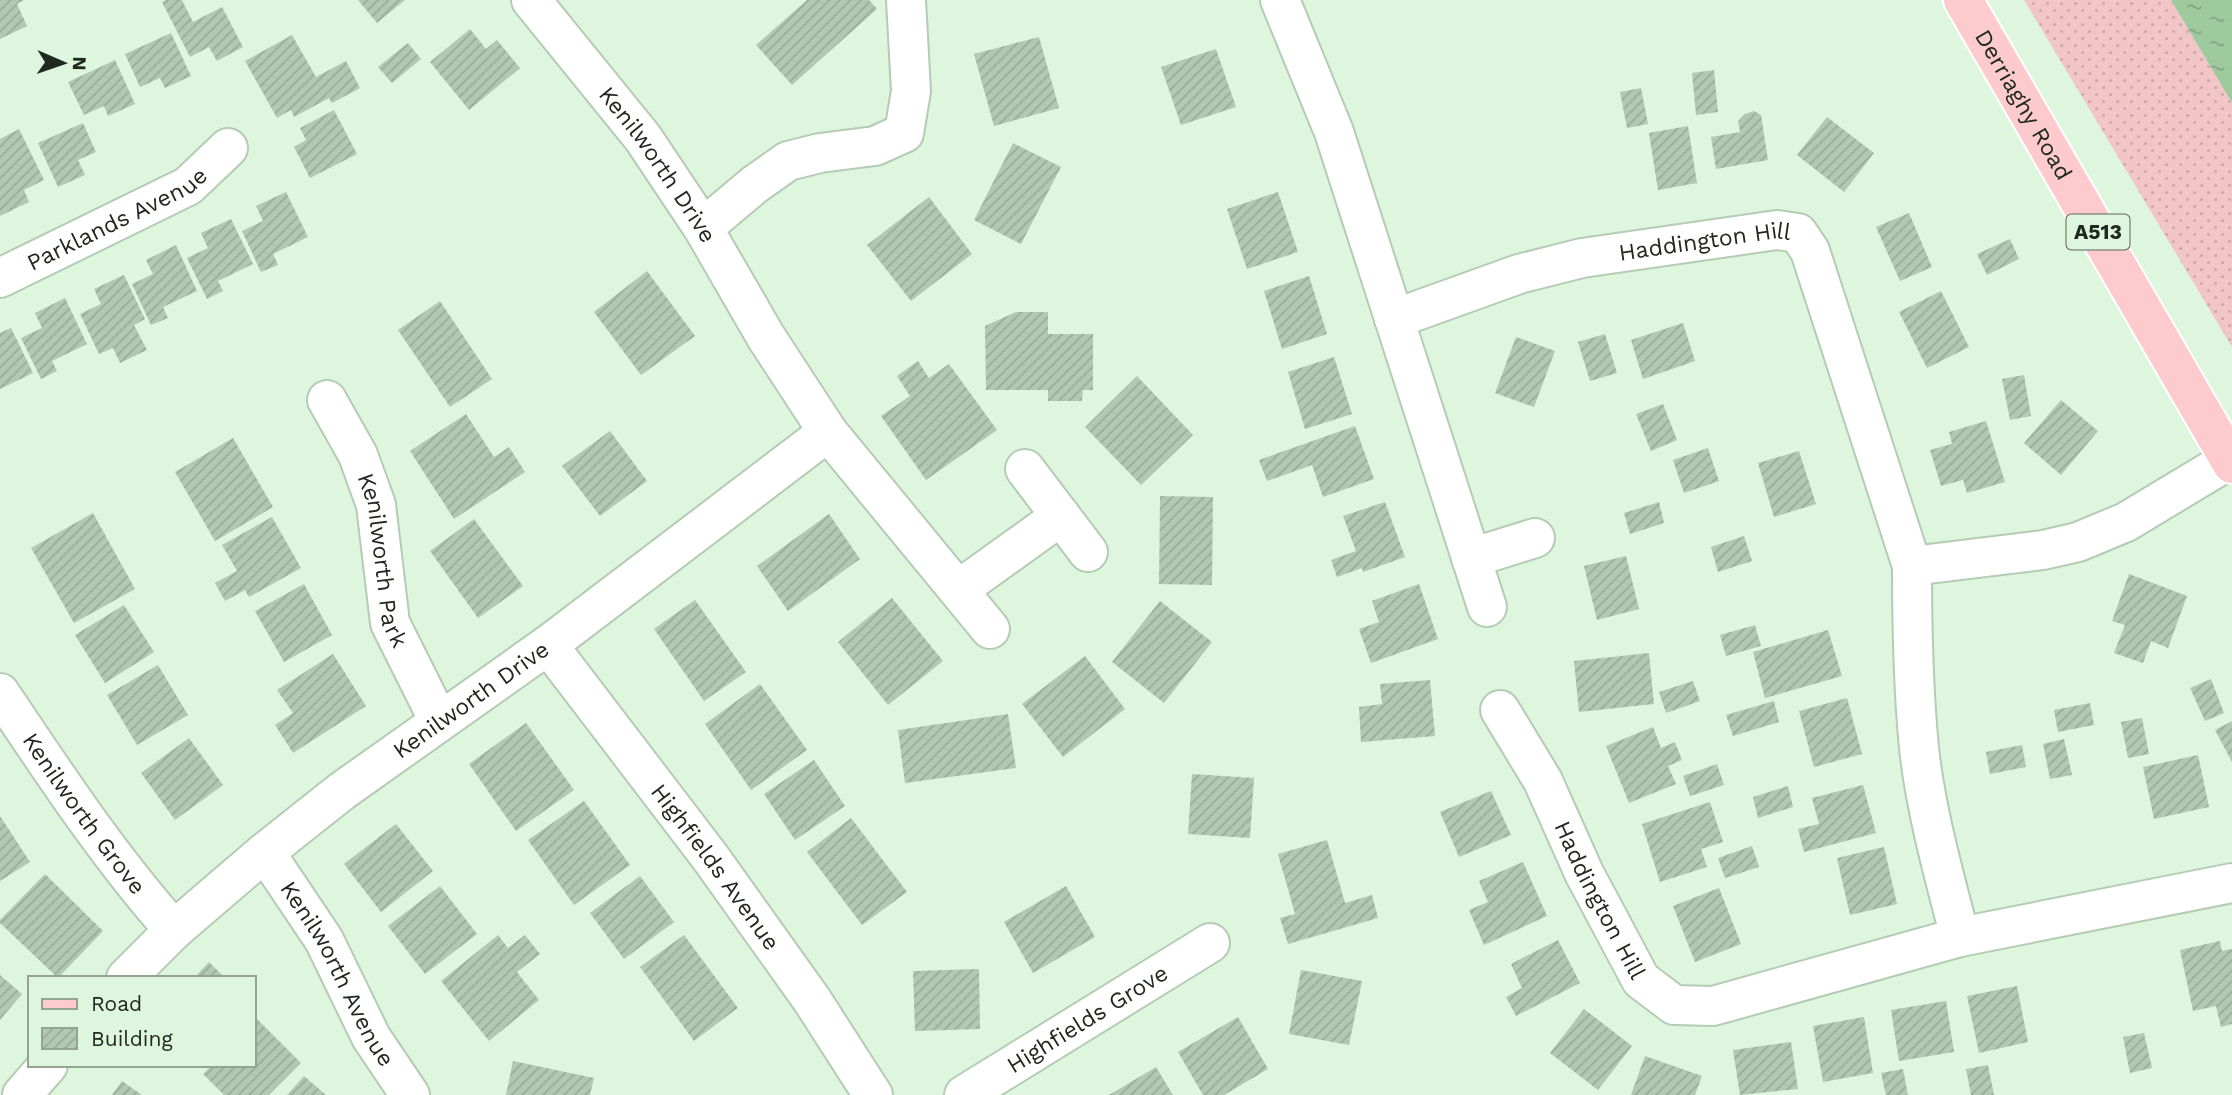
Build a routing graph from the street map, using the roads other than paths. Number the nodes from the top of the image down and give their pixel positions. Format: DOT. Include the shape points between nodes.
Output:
graph roads {
  1 [pos="531,0"];
  2 [pos="906,0"];
  3 [pos="1280,0"];
  4 [pos="1964,0"];
  5 [pos="228,148"];
  6 [pos="703,228"];
  7 [pos="0,278"];
  8 [pos="1394,320"];
  9 [pos="327,400"];
  10 [pos="828,432"];
  11 [pos="2231,462"];
  12 [pos="1025,469"];
  13 [pos="1061,516"];
  14 [pos="1535,538"];
  15 [pos="1088,552"];
  16 [pos="1472,558"];
  17 [pos="1912,566"];
  18 [pos="958,590"];
  19 [pos="1487,607"];
  20 [pos="990,629"];
  21 [pos="548,645"];
  22 [pos="0,693"];
  23 [pos="1500,710"];
  24 [pos="439,721"];
  25 [pos="265,852"];
  26 [pos="2232,883"];
  27 [pos="174,930"];
  28 [pos="1960,937"];
  29 [pos="1210,943"];
  30 [pos="128,976"];
  31 [pos="46,1067"];
  32 [pos="22,1095"];
  33 [pos="410,1095"];
  34 [pos="873,1095"];
  35 [pos="964,1095"];
  1 -- 6 [label="street, Kenilworth Drive" via="643,138"];
  2 -- 6 [label="street" via="911,91 904,133 875,146 788,161"];
  3 -- 8 [label="street" via="1334,132"];
  4 -- 11 [label="main road, Derriaghy Road / A513"];
  5 -- 7 [label="street, Parklands Avenue" via="188,186"];
  6 -- 10 [label="street, Kenilworth Drive"];
  8 -- 16 [label="street"];
  8 -- 17 [label="street, Haddington Hill" via="1519,274 1582,258 1777,230 1798,233 1810,251"];
  9 -- 24 [label="street, Kenilworth Park" via="358,455 376,505 390,624"];
  10 -- 18 [label="street, Kenilworth Drive"];
  10 -- 21 [label="street, Kenilworth Drive"];
  11 -- 17 [label="street" via="2126,522 2078,542"];
  12 -- 13 [label="street"];
  13 -- 15 [label="street"];
  13 -- 18 [label="street"];
  14 -- 16 [label="street"];
  16 -- 19 [label="street"];
  17 -- 28 [label="street, Haddington Hill" via="1919,750"];
  18 -- 20 [label="street, Kenilworth Drive"];
  21 -- 24 [label="street, Kenilworth Drive"];
  21 -- 34 [label="street, Highfields Avenue" via="710,857"];
  22 -- 27 [label="street, Kenilworth Grove" via="73,802 134,885"];
  23 -- 28 [label="street, Haddington Hill" via="1543,781 1584,873 1641,980 1674,1006 1713,1006"];
  24 -- 25 [label="street, Kenilworth Drive"];
  25 -- 27 [label="street, Kenilworth Drive"];
  25 -- 33 [label="street, Kenilworth Avenue" via="324,940 371,1037"];
  26 -- 28 [label="street, Haddington Hill"];
  27 -- 30 [label="street, Kenilworth Drive"];
  29 -- 35 [label="street, Highfields Grove"];
  31 -- 32 [label="street"];
}
